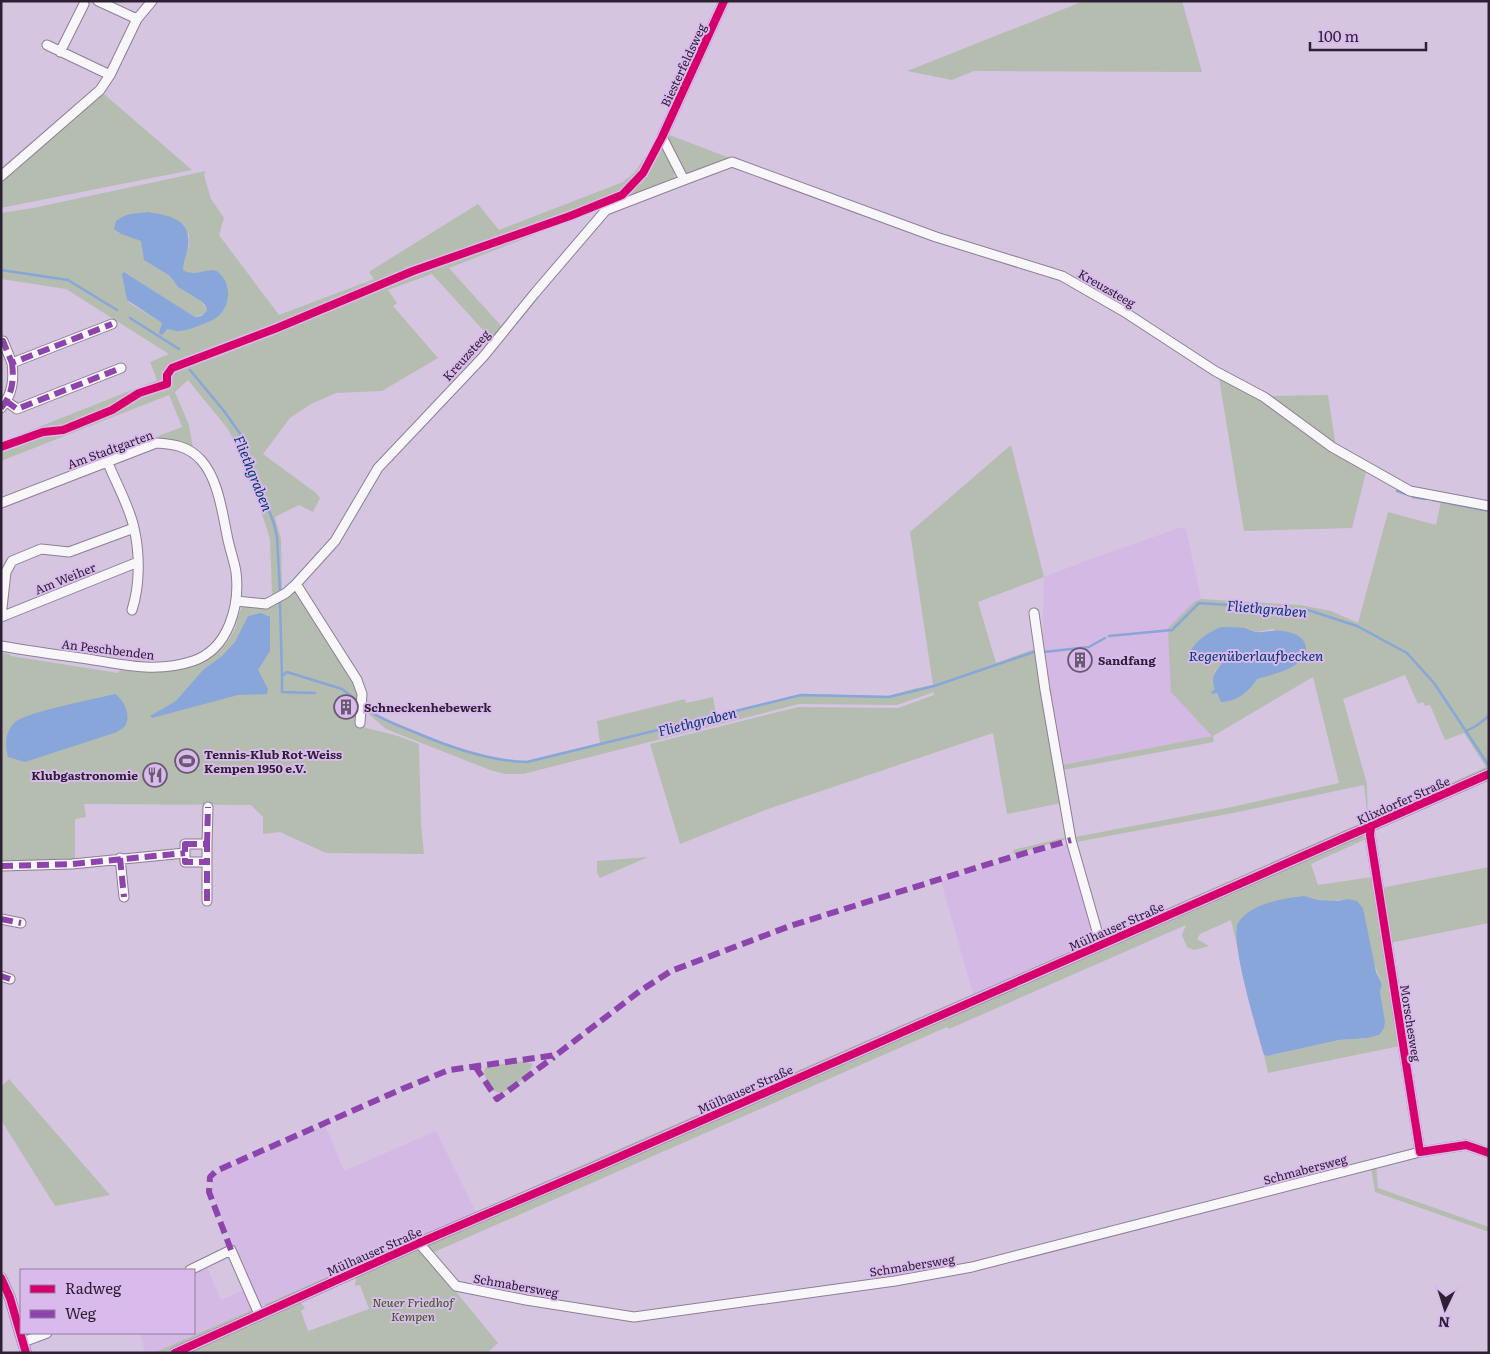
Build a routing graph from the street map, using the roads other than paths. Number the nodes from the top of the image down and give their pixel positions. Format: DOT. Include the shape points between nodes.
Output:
graph roads {
  1 [pos="98,1"];
  2 [pos="152,1"];
  3 [pos="724,1"];
  4 [pos="84,4"];
  5 [pos="137,19"];
  6 [pos="47,45"];
  7 [pos="60,52"];
  8 [pos="110,75"];
  9 [pos="1,176"];
  10 [pos="684,180"];
  11 [pos="112,324"];
  12 [pos="2,339"];
  13 [pos="12,362"];
  14 [pos="121,368"];
  15 [pos="4,404"];
  16 [pos="108,463"];
  17 [pos="1,503"];
  18 [pos="1489,506"];
  19 [pos="134,528"];
  20 [pos="138,562"];
  21 [pos="296,584"];
  22 [pos="236,601"];
  23 [pos="132,610"];
  24 [pos="1034,613"];
  25 [pos="1,617"];
  26 [pos="1,646"];
  27 [pos="360,723"];
  28 [pos="1489,774"];
  29 [pos="208,807"];
  30 [pos="1370,827"];
  31 [pos="207,844"];
  32 [pos="1325,847"];
  33 [pos="185,853"];
  34 [pos="120,858"];
  35 [pos="207,862"];
  36 [pos="1,866"];
  37 [pos="124,897"];
  38 [pos="207,901"];
  39 [pos="1,920"];
  40 [pos="21,923"];
  41 [pos="1101,945"];
  42 [pos="1420,1152"];
  43 [pos="1489,1153"];
  44 [pos="419,1243"];
  45 [pos="192,1269"];
  46 [pos="1,1278"];
  47 [pos="259,1314"];
  48 [pos="20,1332"];
  49 [pos="21,1334"];
  50 [pos="44,1334"];
  51 [pos="23,1342"];
  52 [pos="26,1353"];
  53 [pos="175,1353"];
  1 -- 5 [label="street"];
  2 -- 5 [label="street"];
  3 -- 10 [label="street, Biesterfeldsweg" via="662,137"];
  4 -- 7 [label="street"];
  5 -- 8 [label="street"];
  6 -- 7 [label="street"];
  7 -- 8 [label="street"];
  8 -- 9 [label="street" via="100,90"];
  10 -- 18 [label="street, Kreuzsteeg" via="732,162 936,237 1062,276 1215,371 1264,397 1332,447 1410,491"];
  10 -- 21 [label="street, Kreuzsteeg" via="606,210 483,357 378,468 335,541"];
  11 -- 13 [label="street"];
  12 -- 13 [label="street"];
  13 -- 15 [label="street" via="14,380"];
  14 -- 15 [label="street" via="17,409"];
  16 -- 17 [label="street, Am Stadtgarten"];
  16 -- 19 [label="street"];
  16 -- 22 [label="street, Am Stadtgarten" via="156,443 177,444 201,460 217,490 222,510 236,572"];
  19 -- 20 [label="street"];
  19 -- 25 [label="street, Am Weiher" via="69,552 41,549 12,561 6,572"];
  20 -- 23 [label="street" via="138,593"];
  20 -- 25 [label="street, Am Weiher"];
  21 -- 22 [label="street, Kreuzsteeg" via="286,594 266,604"];
  21 -- 27 [label="street" via="357,680 362,694"];
  22 -- 26 [label="street, An Peschbenden" via="231,622 217,645 196,660 174,666 139,667"];
  24 -- 41 [label="street, Mülhauser Straße" via="1071,840"];
  28 -- 30 [label="street, Klixdorfer Straße"];
  29 -- 31 [label="street"];
  30 -- 32 [label="street, Klixdorfer Straße"];
  30 -- 42 [label="street, Morschesweg"];
  31 -- 33 [label="street" via="185,844"];
  31 -- 35 [label="street"];
  32 -- 41 [label="street, Mülhauser Straße"];
  33 -- 34 [label="street"];
  33 -- 35 [label="street" via="185,862"];
  34 -- 36 [label="street" via="72,864"];
  34 -- 37 [label="street"];
  35 -- 38 [label="street"];
  39 -- 40 [label="street"];
  41 -- 44 [label="street, Mülhauser Straße"];
  42 -- 43 [label="street" via="1466,1145"];
  42 -- 44 [label="street, Schmabersweg" via="972,1268 634,1317 456,1286"];
  44 -- 47 [label="street, Mülhauser Straße"];
  45 -- 47 [label="street" via="231,1250"];
  46 -- 48 [label="street"];
  47 -- 53 [label="street, Mülhauser Straße"];
  49 -- 51 [label="street"];
  50 -- 51 [label="street"];
  51 -- 52 [label="street"];
}
